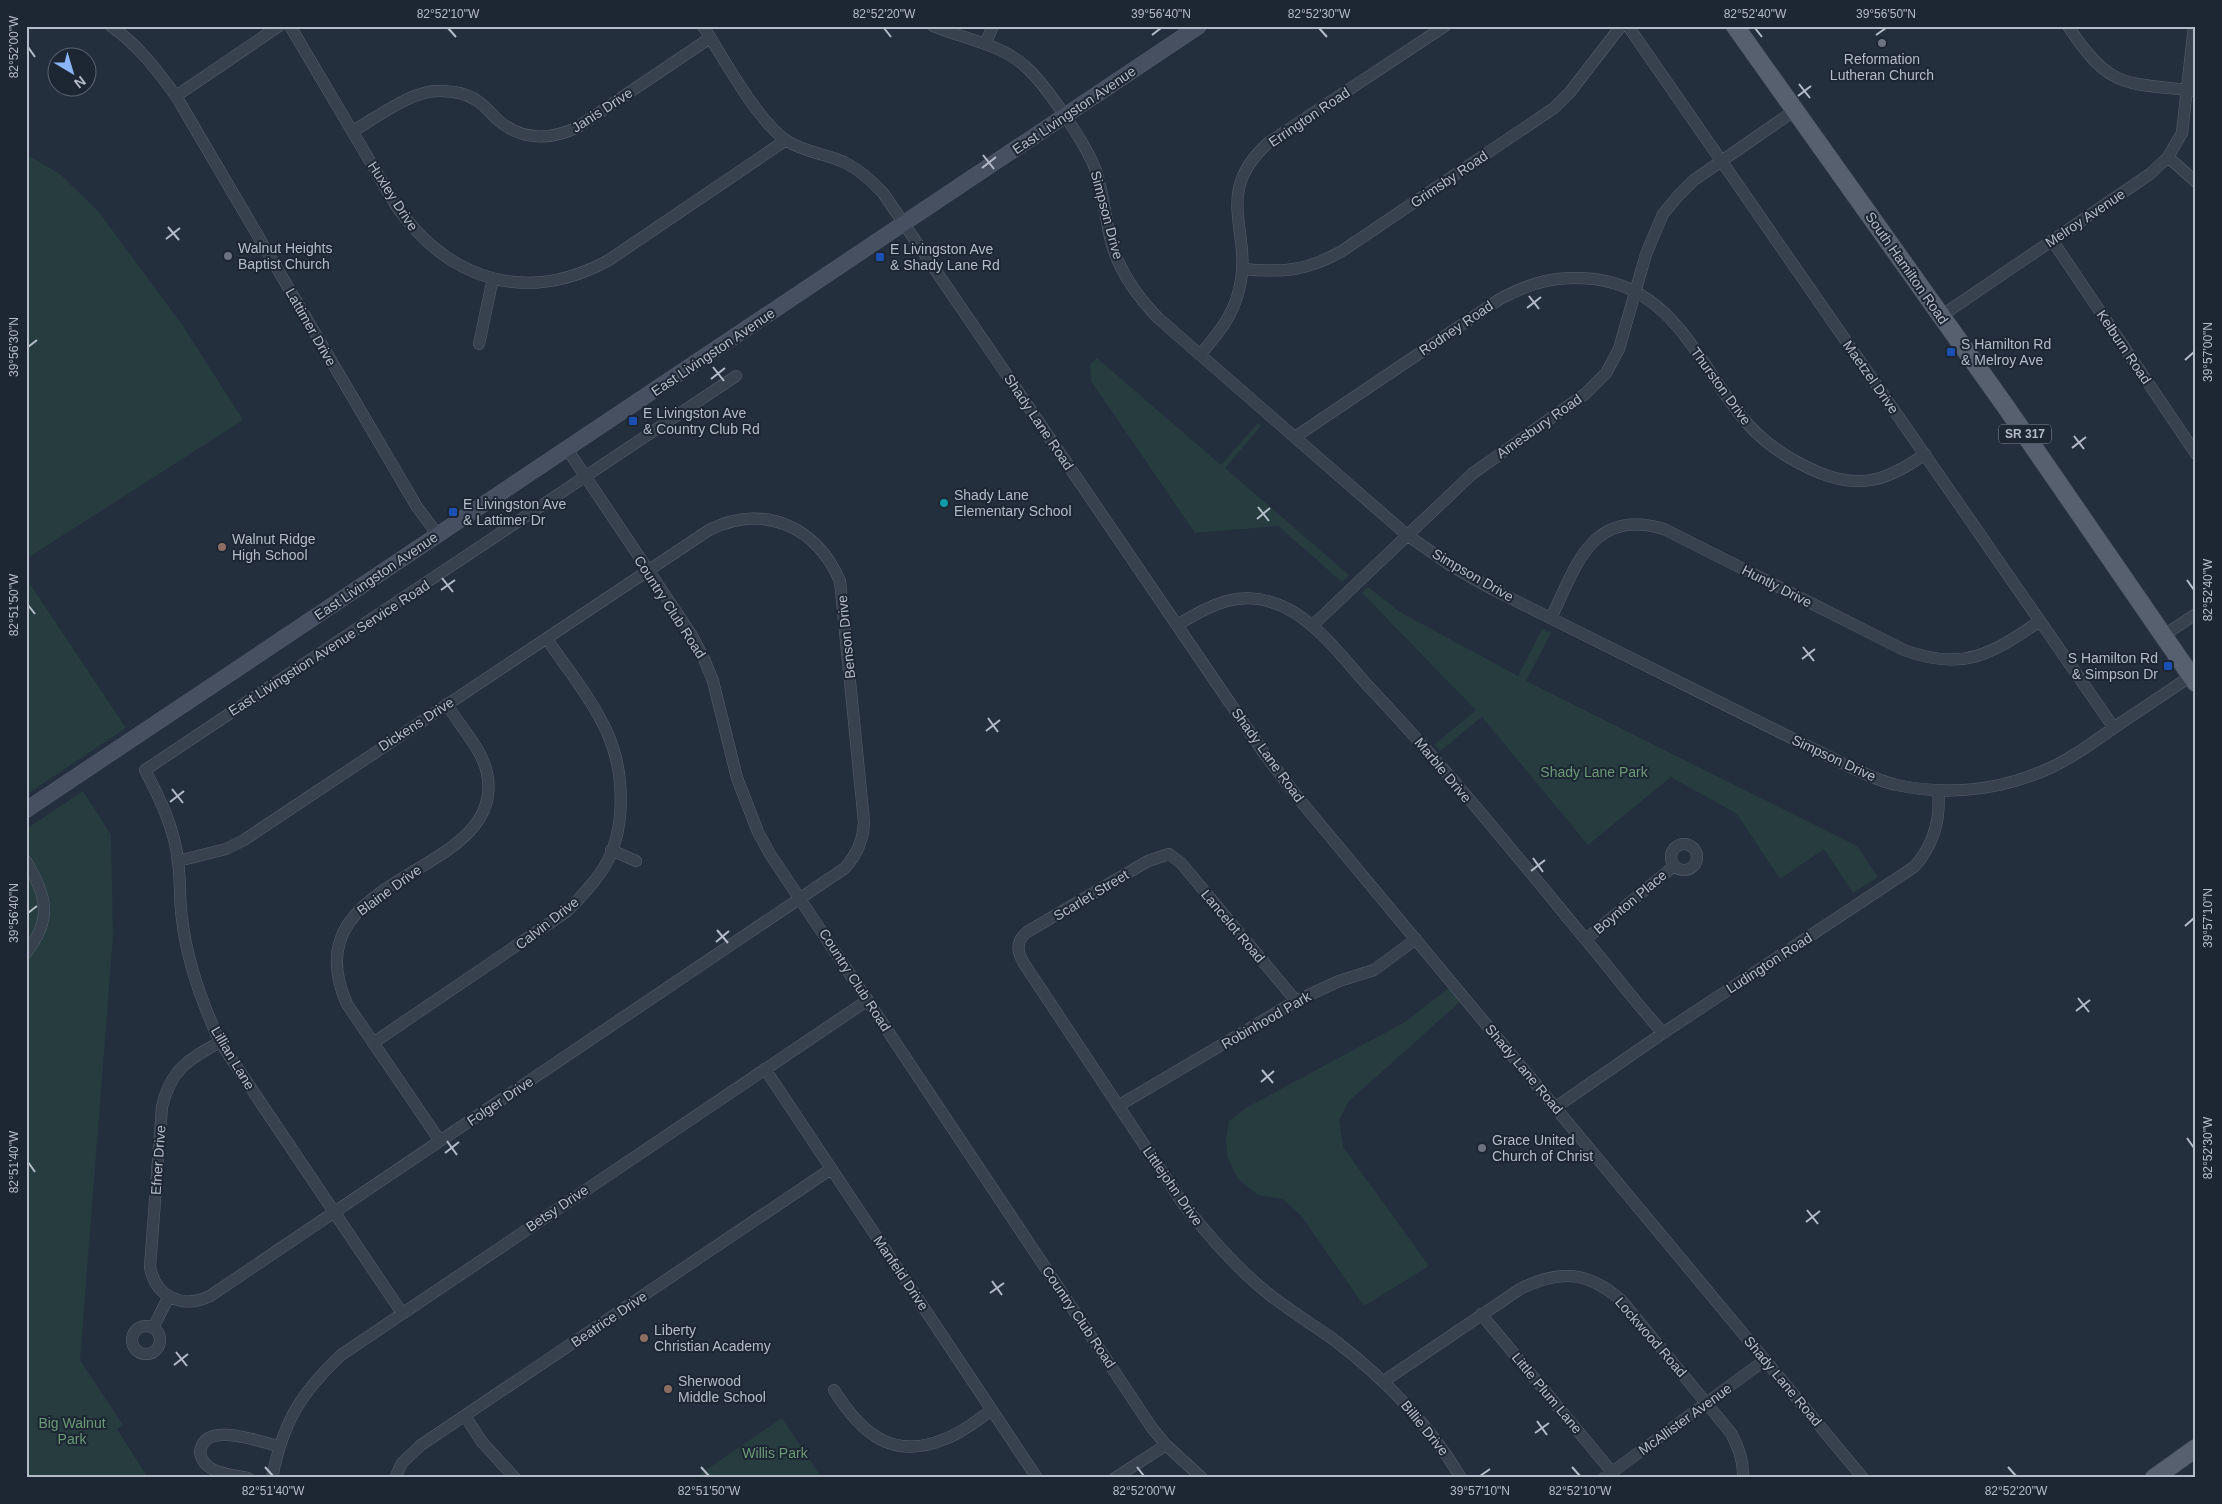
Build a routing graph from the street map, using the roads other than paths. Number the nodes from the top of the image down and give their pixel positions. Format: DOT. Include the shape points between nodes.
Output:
graph roads {
  1 [pos="111,26"];
  2 [pos="279,26"];
  3 [pos="290,26"];
  4 [pos="702,26"];
  5 [pos="933,26"];
  6 [pos="993,26"];
  7 [pos="1199,26"];
  8 [pos="1445,26"];
  9 [pos="1622,26"];
  10 [pos="1628,26"];
  11 [pos="1735,26"];
  12 [pos="2068,26"];
  13 [pos="2194,26"];
  14 [pos="710,38"];
  15 [pos="985,44"];
  16 [pos="2191,91"];
  17 [pos="176,96"];
  18 [pos="1794,111"];
  19 [pos="1064,116"];
  20 [pos="352,131"];
  21 [pos="786,140"];
  22 [pos="2168,157"];
  23 [pos="1722,162"];
  24 [pos="2196,182"];
  25 [pos="905,224"];
  26 [pos="2052,240"];
  27 [pos="1242,269"];
  28 [pos="493,278"];
  29 [pos="1636,291"];
  30 [pos="1941,316"];
  31 [pos="479,344"];
  32 [pos="1200,355"];
  33 [pos="736,376"];
  34 [pos="1295,437"];
  35 [pos="567,449"];
  36 [pos="1925,454"];
  37 [pos="2196,454"];
  38 [pos="585,476"];
  39 [pos="438,534"];
  40 [pos="1407,535"];
  41 [pos="648,572"];
  42 [pos="2196,614"];
  43 [pos="1550,618"];
  44 [pos="2040,621"];
  45 [pos="1177,625"];
  46 [pos="1312,626"];
  47 [pos="2164,635"];
  48 [pos="547,639"];
  49 [pos="2193,680"];
  50 [pos="446,704"];
  51 [pos="2114,728"];
  52 [pos="145,770"];
  53 [pos="1938,790"];
  54 [pos="26,810"];
  55 [pos="611,850"];
  56 [pos="1169,854"];
  57 [pos="636,860"];
  58 [pos="26,861"];
  59 [pos="178,861"];
  60 [pos="1674,866"];
  61 [pos="801,898"];
  62 [pos="1586,939"];
  63 [pos="1416,940"];
  64 [pos="1018,944"];
  65 [pos="26,954"];
  66 [pos="868,1000"];
  67 [pos="1296,1001"];
  68 [pos="1663,1033"];
  69 [pos="220,1042"];
  70 [pos="373,1043"];
  71 [pos="765,1069"];
  72 [pos="1118,1106"];
  73 [pos="1556,1107"];
  74 [pos="440,1141"];
  75 [pos="832,1169"];
  76 [pos="334,1212"];
  77 [pos="168,1298"];
  78 [pos="402,1313"];
  79 [pos="1481,1314"];
  80 [pos="153,1328"];
  81 [pos="1766,1360"];
  82 [pos="1384,1381"];
  83 [pos="834,1390"];
  84 [pos="1707,1403"];
  85 [pos="992,1410"];
  86 [pos="465,1416"];
  87 [pos="1166,1445"];
  88 [pos="278,1446"];
  89 [pos="2196,1448"];
  90 [pos="1608,1475"];
  91 [pos="248,1478"];
  92 [pos="272,1478"];
  93 [pos="395,1478"];
  94 [pos="515,1478"];
  95 [pos="1037,1478"];
  96 [pos="1115,1478"];
  97 [pos="1202,1478"];
  98 [pos="1461,1478"];
  99 [pos="1743,1478"];
  100 [pos="1863,1478"];
  101 [pos="2154,1478"];
  1 -- 17 [label="street, Lattimer Drive" via="145,56"];
  2 -- 17 [label="street"];
  3 -- 20 [label="street, Huxley Drive"];
  4 -- 14 [label="street, Shady Lane Road"];
  5 -- 15 [label="street, Simpson Drive"];
  6 -- 15 [label="street"];
  7 -- 19 [label="main road, East Livingston Avenue"];
  8 -- 27 [label="street, Errington Road" via="1256,154 1239,184 1236,201"];
  9 -- 27 [label="street, Grimsby Road" via="1554,108 1342,251 1311,266 1289,271"];
  10 -- 23 [label="street, Maetzel Drive"];
  11 -- 18 [label="main road, South Hamilton Road / SR 317"];
  12 -- 16 [label="street" via="2096,63 2117,79 2146,87"];
  13 -- 16 [label="street, Melroy Avenue"];
  14 -- 20 [label="street, Janis Drive" via="578,127 557,136 534,137 517,132 498,120 476,99 438,90 409,99"];
  14 -- 21 [label="street, Shady Lane Road" via="753,104"];
  15 -- 19 [label="street, Simpson Drive" via="1026,66"];
  16 -- 22 [label="street, Melroy Avenue" via="2182,133"];
  17 -- 39 [label="street, Lattimer Drive" via="417,507"];
  18 -- 23 [label="street, Amesbury Road"];
  18 -- 30 [label="main road, South Hamilton Road / SR 317"];
  19 -- 25 [label="main road, East Livingston Avenue"];
  19 -- 32 [label="street, Simpson Drive" via="1095,169 1110,238 1129,281 1158,318"];
  20 -- 28 [label="street, Huxley Drive" via="397,207 417,234 458,265"];
  21 -- 25 [label="street, Shady Lane Road" via="857,170 883,193"];
  21 -- 28 [label="street, Huxley Drive" via="593,269 536,282"];
  22 -- 24 [label="street"];
  22 -- 26 [label="street, Melroy Avenue" via="2150,174"];
  23 -- 29 [label="street, Amesbury Road" via="1694,180 1663,214 1646,254"];
  23 -- 36 [label="street, Maetzel Drive"];
  25 -- 35 [label="main road, East Livingston Avenue"];
  25 -- 45 [label="street, Shady Lane Road"];
  26 -- 30 [label="street, Melroy Avenue"];
  26 -- 37 [label="street, Kelburn Road"];
  27 -- 32 [label="street, Errington Road" via="1234,308"];
  28 -- 31 [label="street"];
  29 -- 34 [label="street, Rodney Road" via="1615,283 1579,278 1559,278 1523,286"];
  29 -- 36 [label="street, Thurston Drive" via="1674,322 1746,422 1794,461 1828,476 1862,481 1880,480"];
  29 -- 40 [label="street, Amesbury Road" via="1619,349 1596,384 1573,404 1472,474"];
  30 -- 47 [label="main road, South Hamilton Road / SR 317"];
  32 -- 34 [label="street, Simpson Drive"];
  33 -- 38 [label="street, East Livingstion Avenue Service Road"];
  34 -- 40 [label="street, Simpson Drive"];
  35 -- 38 [label="street, Country Club Road"];
  35 -- 39 [label="main road, East Livingston Avenue"];
  36 -- 44 [label="street, Maetzel Drive"];
  38 -- 41 [label="street, Country Club Road"];
  38 -- 52 [label="street, East Livingstion Avenue Service Road"];
  39 -- 54 [label="main road, East Livingston Avenue"];
  40 -- 43 [label="street, Simpson Drive" via="1453,567"];
  40 -- 46 [label="street, Amesbury Road"];
  41 -- 48 [label="street, Dickens Drive"];
  41 -- 61 [label="street, Country Club Road" via="704,658 713,681 729,752 750,813 770,854"];
  41 -- 61 [label="street, Benson Drive" via="709,530 749,518 796,529 816,543 832,563 842,589 864,835 845,868"];
  42 -- 47 [label="street"];
  43 -- 44 [label="street, Huntly Drive" via="1581,556 1596,538 1616,528 1647,524 1922,657 1939,660 1977,657 2008,643"];
  43 -- 53 [label="street, Simpson Drive" via="1869,776 1897,785"];
  44 -- 51 [label="street, Maetzel Drive"];
  45 -- 46 [label="street, Marble Drive" via="1220,602 1253,598 1286,608"];
  45 -- 63 [label="street, Shady Lane Road" via="1264,754"];
  46 -- 62 [label="street, Marble Drive" via="1400,719"];
  47 -- 49 [label="main road, South Hamilton Road / SR 317"];
  48 -- 50 [label="street, Dickens Drive"];
  48 -- 55 [label="street, Calvin Drive" via="600,720 615,754 620,794 617,831"];
  49 -- 51 [label="street, Simpson Drive"];
  50 -- 59 [label="street, Dickens Drive" via="244,840 209,854"];
  50 -- 70 [label="street, Blaine Drive" via="484,761 488,797 481,816 466,835 373,899 345,927 337,951 337,976 346,1004"];
  51 -- 53 [label="street, Simpson Drive" via="2058,764 2022,779 1991,787"];
  52 -- 59 [label="street, Lillian Lane" via="170,826"];
  53 -- 68 [label="street, Ludington Road" via="1936,827 1928,849 1914,866"];
  55 -- 57 [label="street"];
  55 -- 70 [label="street, Calvin Drive" via="604,868 566,912"];
  56 -- 64 [label="street, Scarlet Street" via="1148,861 1028,932"];
  56 -- 67 [label="street, Lancelot Road" via="1186,869"];
  58 -- 65 [label="street" via="39,883 45,911 41,932"];
  59 -- 69 [label="street, Lillian Lane" via="182,919 191,967"];
  60 -- 62 [label="street, Boynton Place"];
  61 -- 66 [label="street, Country Club Road"];
  61 -- 74 [label="street, Folger Drive"];
  62 -- 68 [label="street, Marble Drive"];
  63 -- 67 [label="street, Robinhood Park" via="1374,970 1339,981"];
  63 -- 73 [label="street, Shady Lane Road"];
  64 -- 72 [label="street, Littlejohn Drive" via="1018,952 1025,965"];
  66 -- 71 [label="street, Betsy Drive"];
  66 -- 87 [label="street, Country Club Road"];
  67 -- 72 [label="street, Robinhood Park"];
  68 -- 73 [label="street, Ludington Road"];
  69 -- 76 [label="street, Lillian Lane"];
  69 -- 77 [label="street, Efner Drive" via="191,1059 174,1076 162,1106 150,1267 156,1284"];
  70 -- 74 [label="street, Blaine Drive"];
  71 -- 75 [label="street, Manfeld Drive"];
  71 -- 78 [label="street, Betsy Drive"];
  72 -- 82 [label="street, Littlejohn Drive" via="1184,1205 1212,1240 1270,1295 1332,1338"];
  73 -- 81 [label="street, Shady Lane Road"];
  74 -- 76 [label="street, Folger Drive"];
  75 -- 85 [label="street, Manfeld Drive"];
  75 -- 86 [label="street, Beatrice Drive"];
  76 -- 77 [label="street, Folger Drive" via="210,1296 189,1302"];
  76 -- 78 [label="street, Lillian Lane"];
  77 -- 80 [label="street"];
  78 -- 88 [label="street, Betsy Drive" via="340,1355 320,1375 298,1403"];
  79 -- 82 [label="street, Lockwood Road"];
  79 -- 84 [label="street, Lockwood Road" via="1520,1289 1545,1278 1587,1278 1622,1301"];
  79 -- 90 [label="street, Little Plum Lane"];
  81 -- 84 [label="street, McAllister Avenue"];
  81 -- 100 [label="street, Shady Lane Road"];
  82 -- 98 [label="street, Billie Drive" via="1432,1433"];
  83 -- 85 [label="street" via="855,1421 874,1437 911,1447 947,1438"];
  84 -- 90 [label="street, McAllister Avenue"];
  84 -- 99 [label="street, Lockwood Road" via="1737,1444 1744,1467"];
  85 -- 95 [label="street, Manfeld Drive"];
  86 -- 93 [label="street, Beatrice Drive" via="411,1454"];
  86 -- 94 [label="street" via="482,1442"];
  87 -- 96 [label="street"];
  87 -- 97 [label="street, Country Club Road"];
  88 -- 91 [label="street" via="223,1434 205,1439 200,1453 206,1466"];
  88 -- 92 [label="street, Betsy Drive"];
  89 -- 101 [label="main road"];
}
